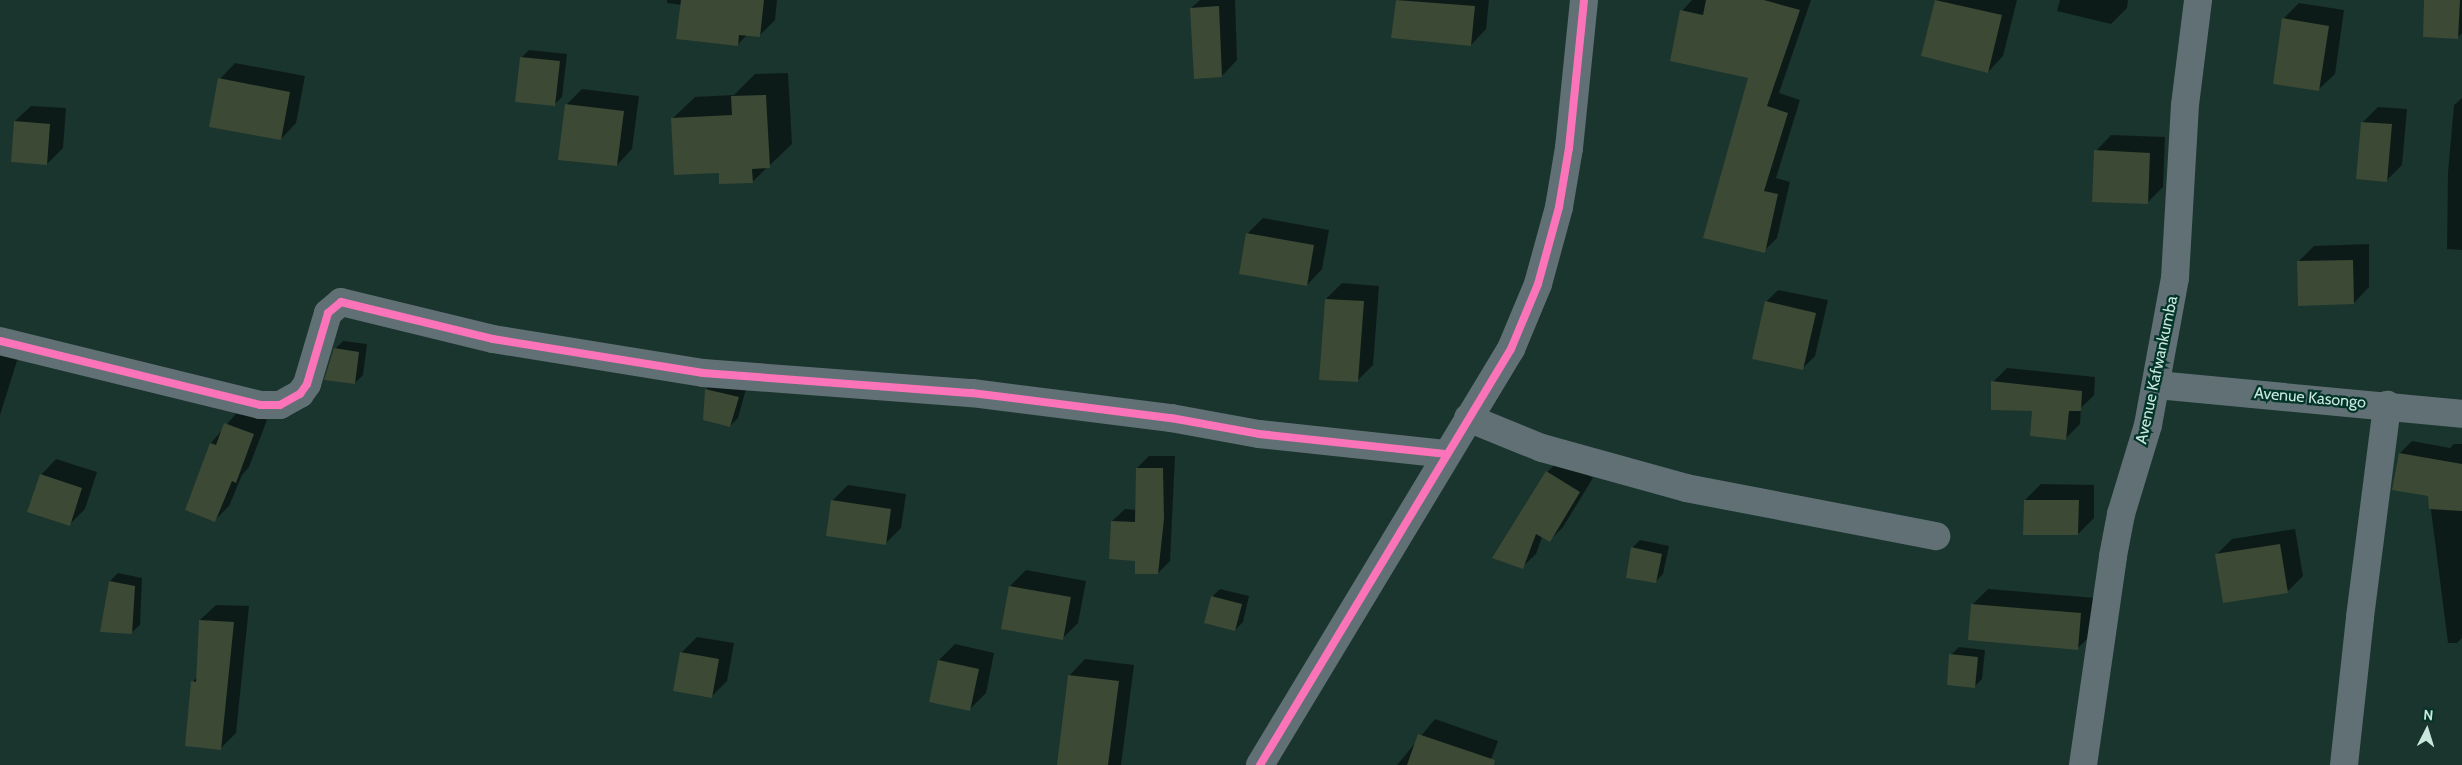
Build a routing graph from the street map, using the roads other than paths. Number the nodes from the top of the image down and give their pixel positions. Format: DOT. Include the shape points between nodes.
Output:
graph roads {
  1 [pos="1584,0"];
  2 [pos="2198,0"];
  3 [pos="0,341"];
  4 [pos="2157,385"];
  5 [pos="2388,405"];
  6 [pos="2462,414"];
  7 [pos="1468,418"];
  8 [pos="1445,454"];
  9 [pos="1936,536"];
  10 [pos="1260,765"];
  11 [pos="2083,765"];
  12 [pos="2344,765"];
  1 -- 7 [label="street" via="1569,148 1559,207 1538,284 1511,349"];
  2 -- 4 [label="street, Avenue Kafwankumba" via="2184,104 2178,251"];
  3 -- 8 [label="street" via="260,405 280,405 300,394 306,384 328,313 341,302 493,340 703,373 972,393 1170,418 1259,434"];
  4 -- 5 [label="street, Avenue Kasongo"];
  4 -- 11 [label="street, Avenue Kafwankumba" via="2116,539"];
  5 -- 6 [label="street, Avenue Kasongo"];
  5 -- 12 [label="street"];
  7 -- 8 [label="street"];
  7 -- 9 [label="street" via="1542,448 1686,488"];
  8 -- 10 [label="street"];
}
